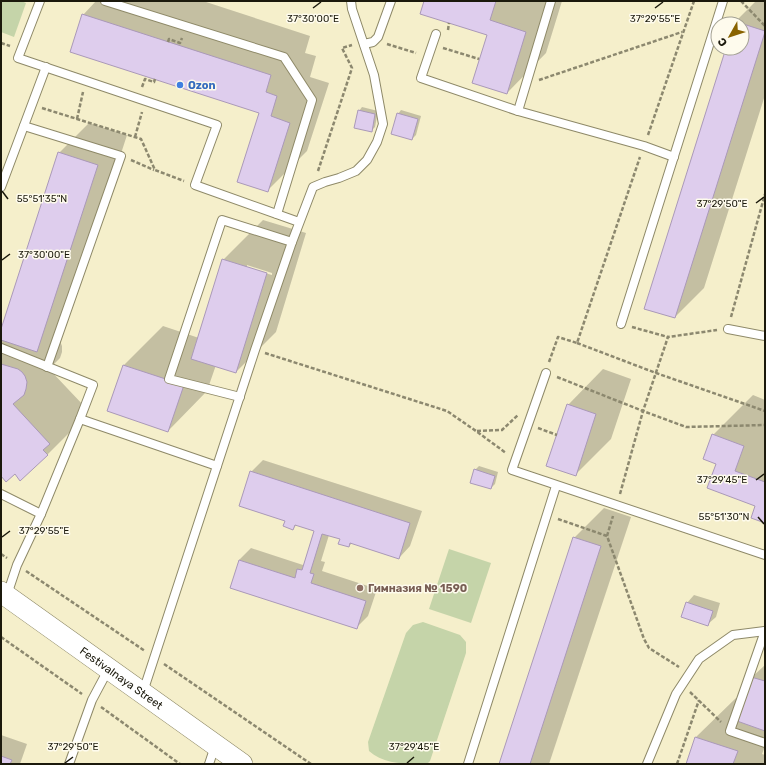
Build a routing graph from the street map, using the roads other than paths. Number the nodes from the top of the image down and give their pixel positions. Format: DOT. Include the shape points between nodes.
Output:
graph roads {
  1 [pos="40,1"];
  2 [pos="105,1"];
  3 [pos="351,1"];
  4 [pos="391,1"];
  5 [pos="551,1"];
  6 [pos="723,1"];
  7 [pos="436,34"];
  8 [pos="364,44"];
  9 [pos="46,67"];
  10 [pos="518,111"];
  11 [pos="24,126"];
  12 [pos="674,157"];
  13 [pos="1,187"];
  14 [pos="277,214"];
  15 [pos="299,222"];
  16 [pos="292,242"];
  17 [pos="621,324"];
  18 [pos="728,329"];
  19 [pos="765,336"];
  20 [pos="1,348"];
  21 [pos="47,367"];
  22 [pos="546,373"];
  23 [pos="240,397"];
  24 [pos="80,419"];
  25 [pos="217,466"];
  26 [pos="556,486"];
  27 [pos="1,494"];
  28 [pos="41,514"];
  29 [pos="765,555"];
  30 [pos="4,594"];
  31 [pos="765,632"];
  32 [pos="108,669"];
  33 [pos="142,693"];
  34 [pos="765,743"];
  35 [pos="212,754"];
  36 [pos="70,764"];
  37 [pos="242,764"];
  38 [pos="468,764"];
  39 [pos="647,764"];
  1 -- 9 [label="lane" via="18,58"];
  2 -- 14 [label="lane" via="284,57 312,100"];
  3 -- 8 [label="lane"];
  4 -- 8 [label="lane" via="378,37 373,42"];
  5 -- 10 [label="lane"];
  6 -- 12 [label="lane"];
  7 -- 10 [label="lane" via="421,78"];
  8 -- 15 [label="lane" via="374,75 383,124 377,142 368,160 356,171 313,187"];
  9 -- 11 [label="lane"];
  9 -- 14 [label="lane" via="216,125 195,185"];
  10 -- 12 [label="lane" via="644,146"];
  11 -- 13 [label="lane"];
  11 -- 21 [label="lane" via="121,156"];
  12 -- 17 [label="lane"];
  14 -- 15 [label="lane"];
  15 -- 16 [label="lane"];
  16 -- 23 [label="lane"];
  16 -- 23 [label="lane" via="222,220 169,379"];
  18 -- 19 [label="lane"];
  20 -- 21 [label="lane"];
  21 -- 24 [label="lane" via="93,385"];
  22 -- 26 [label="lane" via="512,470"];
  23 -- 25 [label="lane"];
  24 -- 25 [label="lane"];
  24 -- 28 [label="lane"];
  25 -- 33 [label="lane"];
  26 -- 29 [label="lane"];
  26 -- 38 [label="lane"];
  27 -- 28 [label="lane"];
  28 -- 30 [label="lane"];
  30 -- 32 [label="street, Festivalnaya Street"];
  31 -- 34 [label="lane" via="730,731"];
  31 -- 39 [label="lane" via="733,635 699,659 676,694"];
  32 -- 33 [label="street, Festivalnaya Street"];
  32 -- 36 [label="lane" via="92,700"];
  33 -- 35 [label="street, Festivalnaya Street"];
  35 -- 37 [label="street, Festivalnaya Street"];
}
